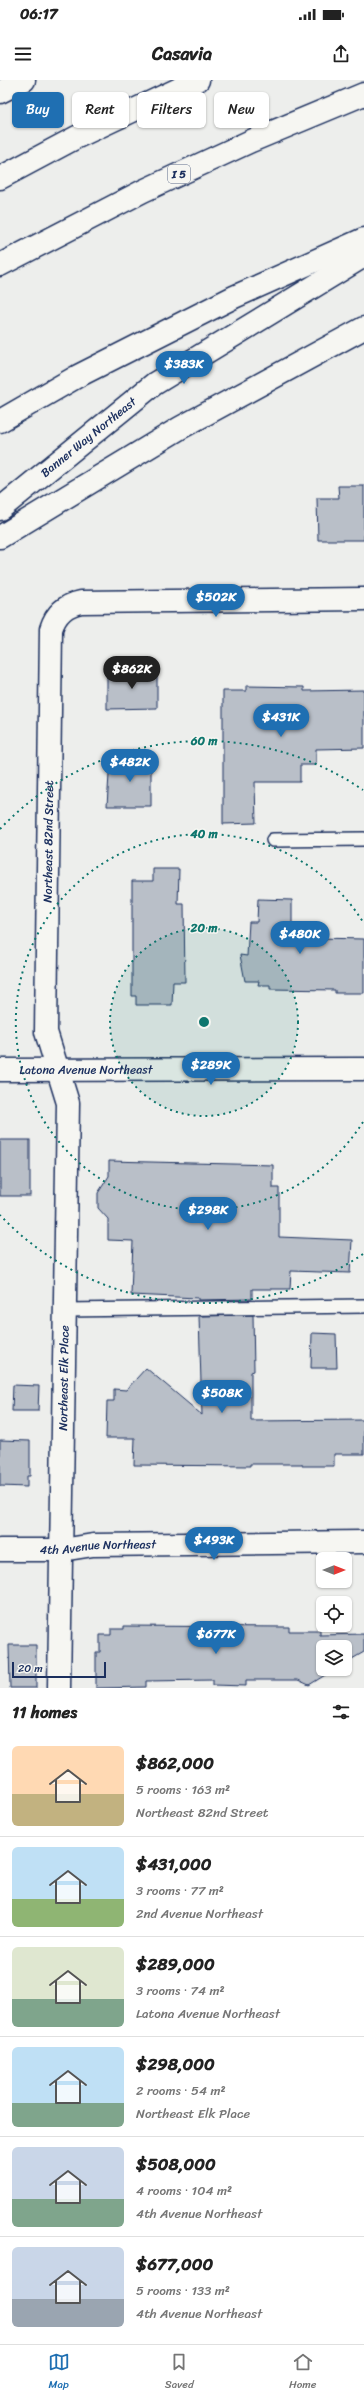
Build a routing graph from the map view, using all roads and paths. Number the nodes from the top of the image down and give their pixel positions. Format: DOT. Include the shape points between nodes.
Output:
graph roads {
  1 [pos="24,80"];
  2 [pos="198,80"];
  3 [pos="0,92"];
  4 [pos="364,94"];
  5 [pos="0,178"];
  6 [pos="364,239"];
  7 [pos="364,256"];
  8 [pos="0,265"];
  9 [pos="364,328"];
  10 [pos="0,421"];
  11 [pos="0,509"];
  12 [pos="0,537"];
  13 [pos="364,599"];
  14 [pos="364,839"];
  15 [pos="273,840"];
  16 [pos="364,1068"];
  17 [pos="0,1070"];
  18 [pos="57,1070"];
  19 [pos="364,1306"];
  20 [pos="65,1310"];
  21 [pos="364,1542"];
  22 [pos="0,1550"];
  23 [pos="62,1550"];
  24 [pos="59,1688"];
  1 -- 3 [label="main road"];
  2 -- 5 [label="main road" via="77,137"];
  4 -- 8 [label="main road, I 5" via="251,141 143,191"];
  6 -- 10 [label="main road" via="234,297 78,376"];
  7 -- 11 [label="main road, Banner Way Northeast" via="154,384"];
  9 -- 12 [label="main road" via="180,428"];
  13 -- 18 [label="main road, Northeast 82nd Street" via="81,602 65,608 54,620 50,638 46,1032"];
  14 -- 15 [label="lane"];
  16 -- 18 [label="main road, Latona Avenue Northeast"];
  17 -- 18 [label="main road, Latona Avenue Northeast"];
  18 -- 20 [label="main road, Northeast Elk Place" via="68,1103"];
  19 -- 20 [label="lane"];
  20 -- 23 [label="main road, Northeast Elk Place"];
  21 -- 23 [label="main road, 4th Avenue Northeast" via="93,1545"];
  22 -- 23 [label="main road, 4th Avenue Northeast"];
  23 -- 24 [label="main road, Northeast Elk Place"];
}
